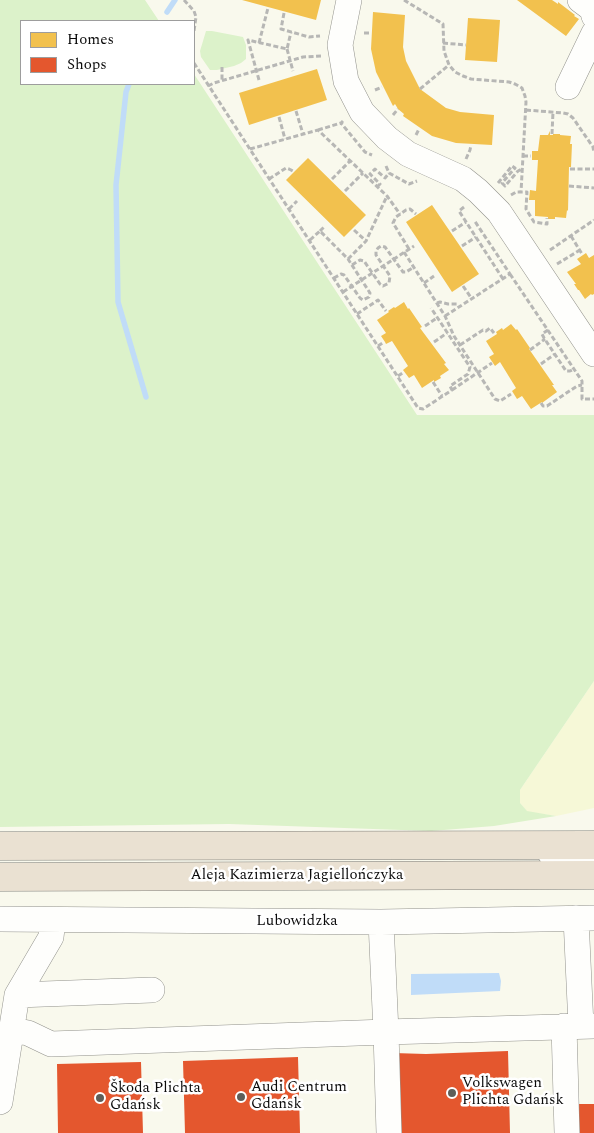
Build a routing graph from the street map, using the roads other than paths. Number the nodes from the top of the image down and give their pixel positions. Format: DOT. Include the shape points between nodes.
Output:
graph roads {
  1 [pos="349,0"];
  2 [pos="580,0"];
  3 [pos="594,16"];
  4 [pos="594,33"];
  5 [pos="568,87"];
  6 [pos="594,354"];
  7 [pos="0,846"];
  8 [pos="593,860"];
  9 [pos="0,877"];
  10 [pos="585,918"];
  11 [pos="0,919"];
  12 [pos="53,920"];
  13 [pos="381,922"];
  14 [pos="152,990"];
  15 [pos="17,995"];
  16 [pos="580,1026"];
  17 [pos="12,1030"];
  18 [pos="386,1032"];
  19 [pos="0,1102"];
  20 [pos="389,1133"];
  21 [pos="567,1133"];
  1 -- 6 [label="street" via="340,45 346,81 362,112 408,154 463,179 478,190 499,212"];
  2 -- 3 [label="street" via="592,9"];
  4 -- 5 [label="street"];
  7 -- 8 [label="highway, Aleja Kazimierza Jagiellończyka" via="508,845"];
  8 -- 9 [label="highway, Aleja Kazimierza Jagiellończyka" via="509,875"];
  10 -- 13 [label="street, Lubowidzka"];
  10 -- 16 [label="street"];
  11 -- 12 [label="street, Lubowidzka"];
  12 -- 13 [label="street, Lubowidzka"];
  12 -- 15 [label="street" via="51,937"];
  13 -- 18 [label="street"];
  14 -- 15 [label="street"];
  15 -- 17 [label="street"];
  16 -- 18 [label="street"];
  16 -- 21 [label="street"];
  17 -- 18 [label="street" via="28,1033 51,1044"];
  17 -- 19 [label="street"];
  18 -- 20 [label="street"];
}
